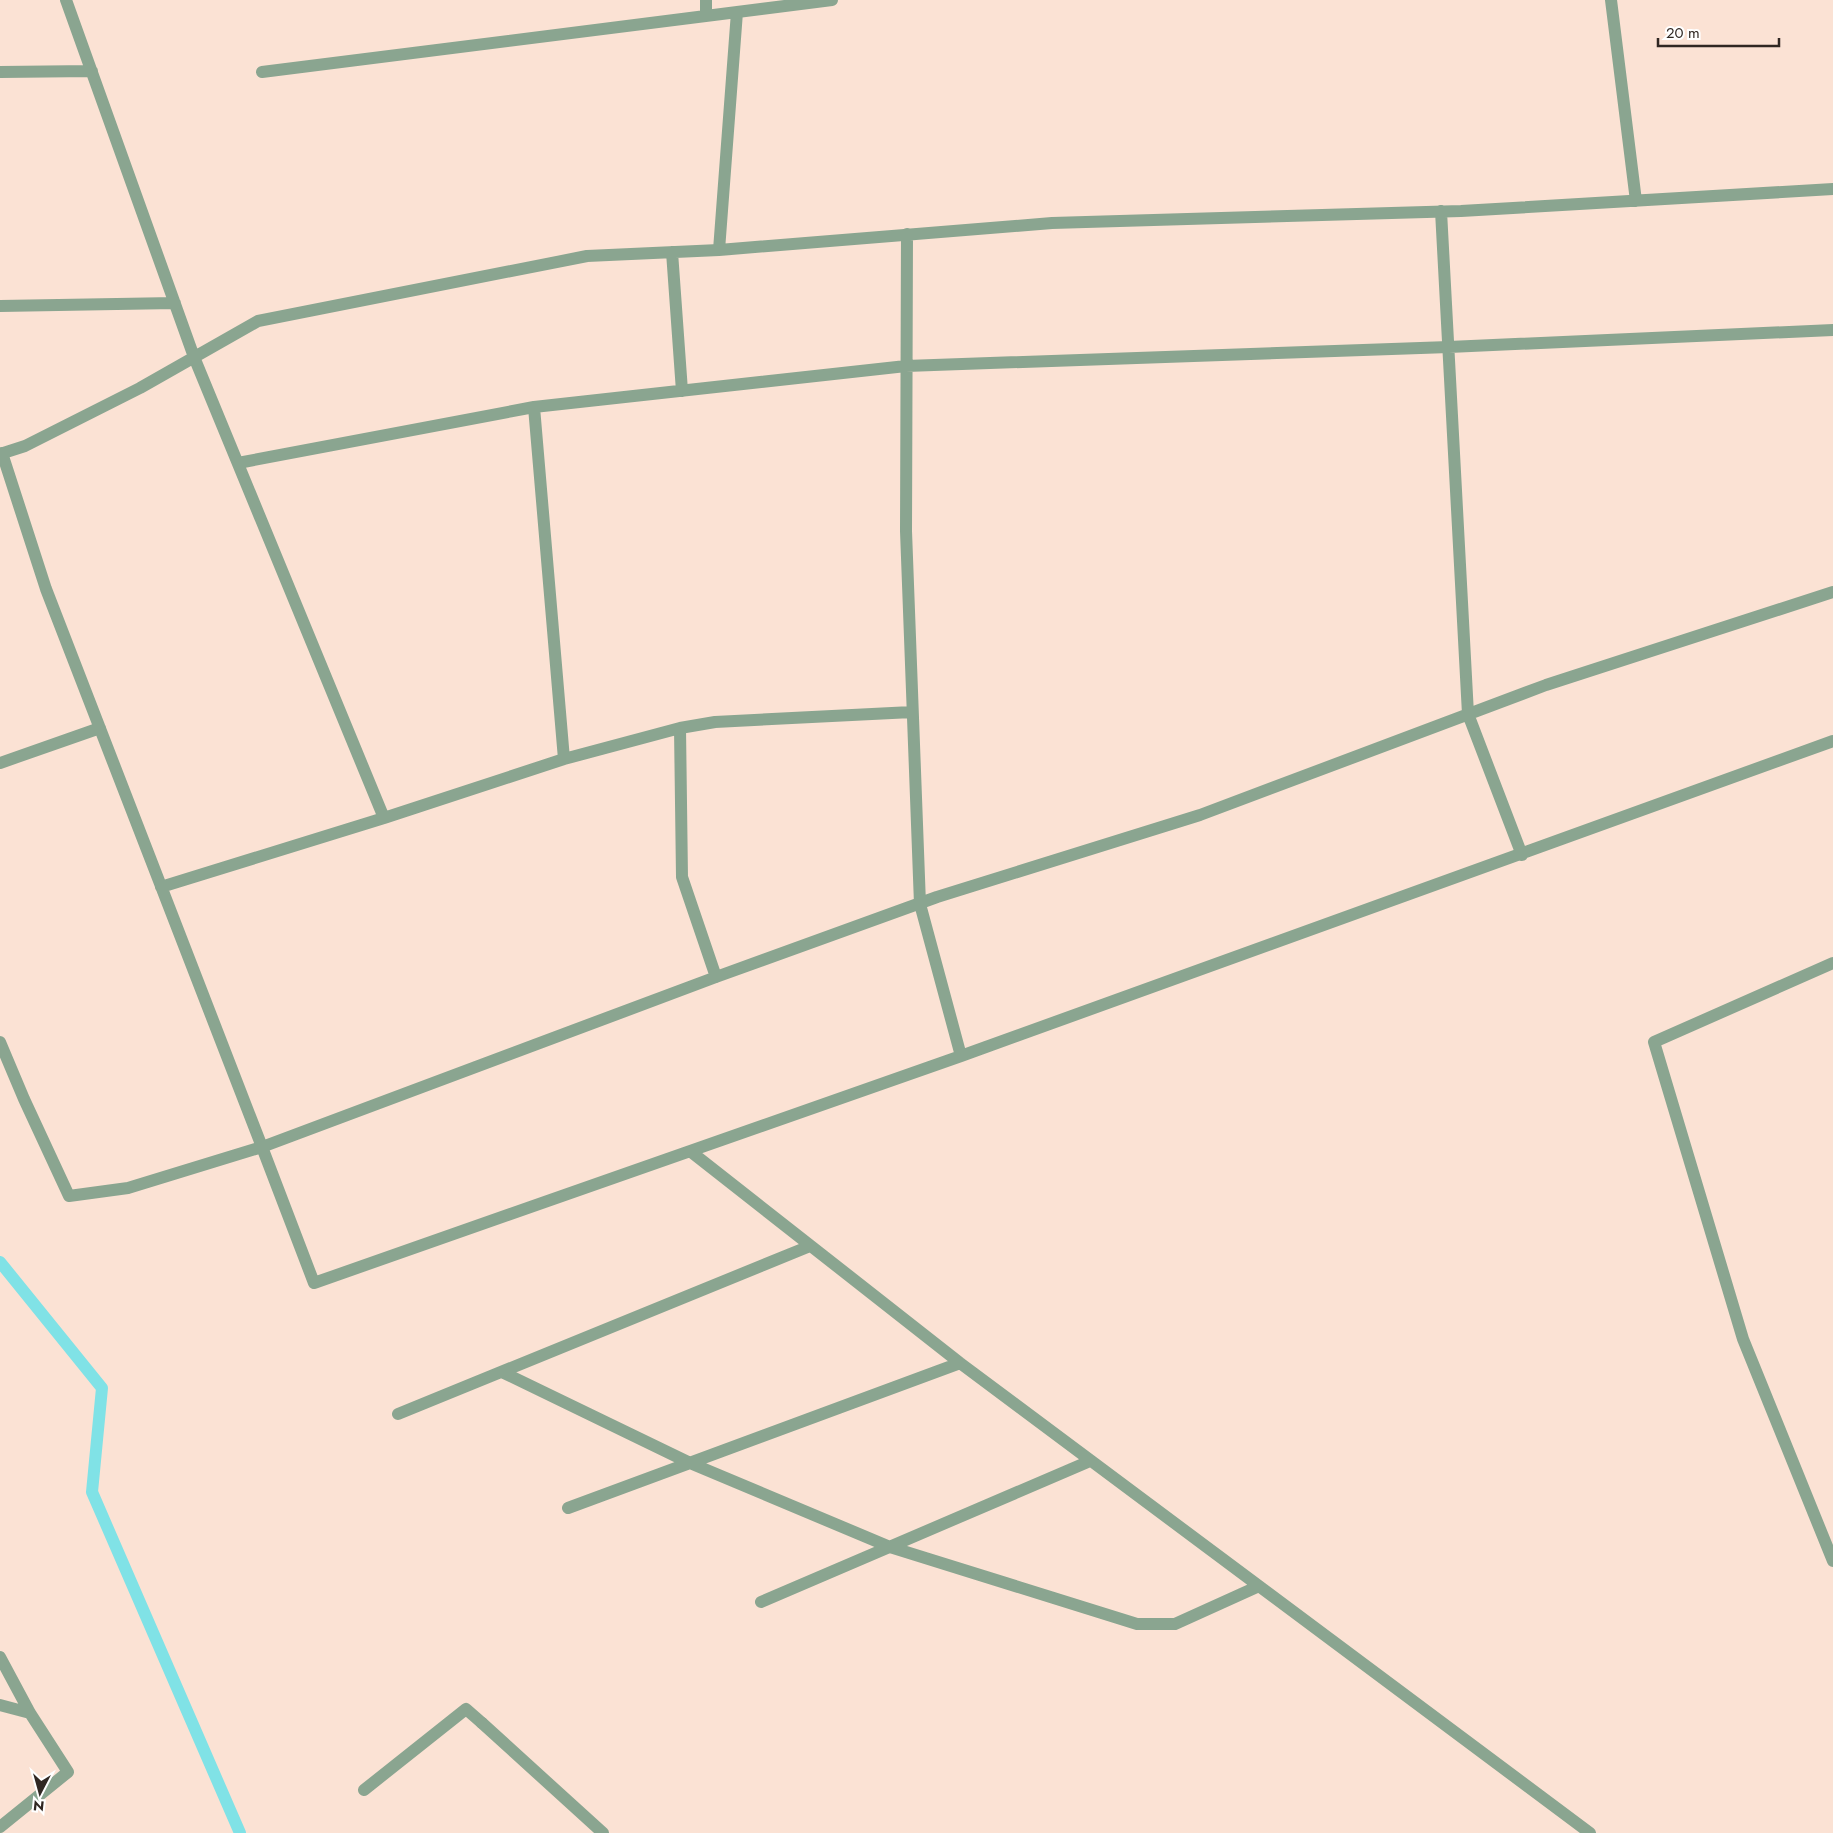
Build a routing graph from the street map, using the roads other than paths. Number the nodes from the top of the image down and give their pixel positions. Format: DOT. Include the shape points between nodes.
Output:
graph roads {
  1 [pos="66,0"];
  2 [pos="706,0"];
  3 [pos="832,0"];
  4 [pos="1611,0"];
  5 [pos="737,12"];
  6 [pos="706,16"];
  7 [pos="92,71"];
  8 [pos="0,72"];
  9 [pos="262,72"];
  10 [pos="1833,189"];
  11 [pos="1636,201"];
  12 [pos="1441,211"];
  13 [pos="906,234"];
  14 [pos="719,250"];
  15 [pos="672,252"];
  16 [pos="175,303"];
  17 [pos="0,306"];
  18 [pos="1833,330"];
  19 [pos="1449,346"];
  20 [pos="194,357"];
  21 [pos="906,366"];
  22 [pos="682,391"];
  23 [pos="534,407"];
  24 [pos="1,454"];
  25 [pos="238,463"];
  26 [pos="1833,592"];
  27 [pos="912,712"];
  28 [pos="1468,714"];
  29 [pos="100,728"];
  30 [pos="680,728"];
  31 [pos="1833,741"];
  32 [pos="564,759"];
  33 [pos="0,763"];
  34 [pos="384,818"];
  35 [pos="1522,855"];
  36 [pos="161,887"];
  37 [pos="920,904"];
  38 [pos="1833,963"];
  39 [pos="716,977"];
  40 [pos="0,1042"];
  41 [pos="961,1056"];
  42 [pos="262,1147"];
  43 [pos="690,1151"];
  44 [pos="810,1246"];
  45 [pos="960,1363"];
  46 [pos="502,1372"];
  47 [pos="398,1414"];
  48 [pos="1090,1461"];
  49 [pos="690,1463"];
  50 [pos="568,1508"];
  51 [pos="890,1547"];
  52 [pos="1833,1561"];
  53 [pos="1259,1586"];
  54 [pos="761,1602"];
  55 [pos="0,1657"];
  56 [pos="0,1705"];
  57 [pos="30,1712"];
  58 [pos="364,1790"];
  59 [pos="0,1827"];
  60 [pos="603,1833"];
  61 [pos="1590,1833"];
  1 -- 7 [label="street"];
  2 -- 6 [label="street"];
  3 -- 5 [label="street"];
  4 -- 11 [label="street"];
  5 -- 6 [label="street"];
  5 -- 14 [label="street"];
  6 -- 9 [label="street"];
  7 -- 8 [label="street"];
  7 -- 16 [label="street"];
  10 -- 11 [label="street"];
  11 -- 12 [label="street"];
  12 -- 13 [label="street" via="1052,223"];
  12 -- 19 [label="street"];
  13 -- 14 [label="street"];
  13 -- 21 [label="street"];
  14 -- 15 [label="street"];
  15 -- 20 [label="street" via="587,256 258,321"];
  15 -- 22 [label="street"];
  16 -- 17 [label="street"];
  16 -- 20 [label="street"];
  18 -- 19 [label="street"];
  19 -- 21 [label="street"];
  19 -- 28 [label="street"];
  20 -- 24 [label="street" via="25,446"];
  20 -- 25 [label="street"];
  21 -- 22 [label="street"];
  21 -- 27 [label="street" via="906,531"];
  22 -- 23 [label="street"];
  23 -- 25 [label="street"];
  23 -- 32 [label="street"];
  24 -- 29 [label="street" via="46,589"];
  25 -- 34 [label="street"];
  26 -- 28 [label="street" via="1546,685"];
  27 -- 30 [label="street" via="715,722"];
  27 -- 37 [label="street"];
  28 -- 35 [label="street"];
  28 -- 37 [label="street" via="1200,815"];
  29 -- 33 [label="street"];
  29 -- 36 [label="street"];
  30 -- 32 [label="street"];
  30 -- 39 [label="street" via="682,876"];
  31 -- 35 [label="street"];
  32 -- 34 [label="street"];
  34 -- 36 [label="street"];
  35 -- 41 [label="street"];
  36 -- 42 [label="street"];
  37 -- 39 [label="street"];
  37 -- 41 [label="street"];
  38 -- 52 [label="street" via="1654,1042 1743,1339"];
  39 -- 42 [label="street"];
  40 -- 42 [label="street" via="69,1196 128,1188"];
  41 -- 43 [label="street"];
  42 -- 43 [label="street" via="314,1283"];
  43 -- 44 [label="street"];
  44 -- 45 [label="street"];
  44 -- 46 [label="street"];
  45 -- 48 [label="street"];
  45 -- 49 [label="street"];
  46 -- 47 [label="street"];
  46 -- 49 [label="street"];
  48 -- 51 [label="street"];
  48 -- 53 [label="street"];
  49 -- 50 [label="street"];
  49 -- 51 [label="street"];
  51 -- 53 [label="street" via="1137,1624 1175,1624"];
  51 -- 54 [label="street"];
  53 -- 61 [label="street"];
  55 -- 57 [label="street"];
  56 -- 57 [label="street"];
  57 -- 59 [label="street" via="68,1772"];
  58 -- 60 [label="street" via="466,1708"];
}
